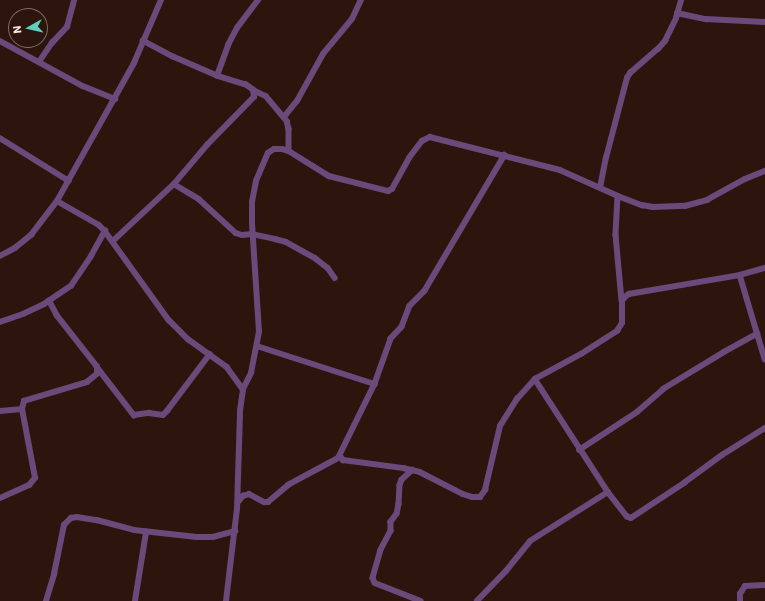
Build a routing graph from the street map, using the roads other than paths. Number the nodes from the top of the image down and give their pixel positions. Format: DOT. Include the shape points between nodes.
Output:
graph roads {
  1 [pos="74,0"];
  2 [pos="161,0"];
  3 [pos="258,0"];
  4 [pos="361,0"];
  5 [pos="681,0"];
  6 [pos="677,13"];
  7 [pos="765,22"];
  8 [pos="0,41"];
  9 [pos="143,41"];
  10 [pos="39,62"];
  11 [pos="217,76"];
  12 [pos="253,90"];
  13 [pos="115,99"];
  14 [pos="284,117"];
  15 [pos="0,138"];
  16 [pos="289,151"];
  17 [pos="505,156"];
  18 [pos="765,171"];
  19 [pos="69,181"];
  20 [pos="174,184"];
  21 [pos="600,188"];
  22 [pos="618,196"];
  23 [pos="57,202"];
  24 [pos="105,231"];
  25 [pos="252,234"];
  26 [pos="113,241"];
  27 [pos="0,256"];
  28 [pos="765,268"];
  29 [pos="740,275"];
  30 [pos="335,278"];
  31 [pos="49,301"];
  32 [pos="622,301"];
  33 [pos="0,322"];
  34 [pos="757,334"];
  35 [pos="257,346"];
  36 [pos="210,354"];
  37 [pos="765,359"];
  38 [pos="97,367"];
  39 [pos="535,379"];
  40 [pos="375,384"];
  41 [pos="243,389"];
  42 [pos="22,409"];
  43 [pos="0,411"];
  44 [pos="765,428"];
  45 [pos="579,450"];
  46 [pos="340,457"];
  47 [pos="413,470"];
  48 [pos="608,492"];
  49 [pos="0,498"];
  50 [pos="238,502"];
  51 [pos="235,531"];
  52 [pos="146,532"];
  53 [pos="765,585"];
  54 [pos="46,601"];
  55 [pos="135,601"];
  56 [pos="226,601"];
  57 [pos="421,601"];
  58 [pos="477,601"];
  59 [pos="740,601"];
  1 -- 10 [label="street" via="68,27 52,43"];
  2 -- 9 [label="street"];
  3 -- 11 [label="street" via="237,28"];
  4 -- 14 [label="street" via="352,19 323,54 297,101"];
  5 -- 6 [label="street"];
  6 -- 7 [label="street" via="706,19"];
  6 -- 21 [label="street" via="658,49 627,78"];
  8 -- 10 [label="street"];
  9 -- 11 [label="street"];
  9 -- 13 [label="street"];
  10 -- 13 [label="street" via="83,86"];
  11 -- 12 [label="street" via="237,81"];
  12 -- 14 [label="street" via="266,96"];
  12 -- 20 [label="street" via="254,98 207,145"];
  13 -- 19 [label="street"];
  14 -- 16 [label="street" via="289,129"];
  15 -- 19 [label="street"];
  16 -- 17 [label="street" via="329,176 388,191 392,189 409,158 426,138"];
  16 -- 25 [label="street" via="282,149 268,153 256,181 252,202"];
  17 -- 21 [label="street" via="560,170"];
  17 -- 40 [label="street" via="425,291 410,306 402,327 391,339"];
  18 -- 22 [label="street" via="707,200 686,206 653,207"];
  19 -- 23 [label="street"];
  20 -- 25 [label="street" via="199,199 236,233"];
  20 -- 26 [label="street"];
  21 -- 22 [label="street"];
  22 -- 32 [label="street" via="616,235"];
  23 -- 24 [label="street" via="99,225"];
  23 -- 27 [label="street" via="31,235"];
  24 -- 26 [label="street"];
  24 -- 31 [label="street" via="74,283"];
  25 -- 30 [label="street" via="276,239 302,250 328,268"];
  25 -- 35 [label="street" via="258,315"];
  26 -- 36 [label="street" via="169,320 188,339"];
  28 -- 29 [label="street"];
  29 -- 32 [label="street" via="629,294"];
  29 -- 34 [label="street"];
  31 -- 33 [label="street"];
  31 -- 38 [label="street" via="57,316"];
  32 -- 39 [label="street" via="622,323 617,331"];
  34 -- 37 [label="street"];
  34 -- 45 [label="street" via="663,389 637,412"];
  35 -- 40 [label="street"];
  35 -- 41 [label="street" via="251,373"];
  36 -- 38 [label="street" via="167,412 162,415 134,415"];
  36 -- 41 [label="street" via="230,370"];
  38 -- 42 [label="street" via="97,374 87,382 24,401"];
  39 -- 45 [label="street"];
  39 -- 47 [label="street" via="517,399 500,426 485,490 480,497 472,497 431,476"];
  40 -- 46 [label="street"];
  41 -- 50 [label="street" via="239,424"];
  42 -- 43 [label="street"];
  42 -- 49 [label="street" via="35,478 29,485"];
  44 -- 48 [label="street" via="633,518 627,516"];
  45 -- 48 [label="street"];
  46 -- 47 [label="street" via="359,464"];
  46 -- 50 [label="street" via="288,485 268,502 249,494"];
  47 -- 57 [label="street" via="400,485 398,511 391,522 391,532 381,550 373,578 375,582"];
  48 -- 58 [label="street" via="530,541"];
  50 -- 51 [label="street"];
  51 -- 52 [label="street" via="208,537"];
  51 -- 56 [label="street"];
  52 -- 54 [label="street" via="97,520 71,518 64,525 60,536 54,574"];
  52 -- 55 [label="street"];
  53 -- 59 [label="street" via="745,586 740,594"];
}
